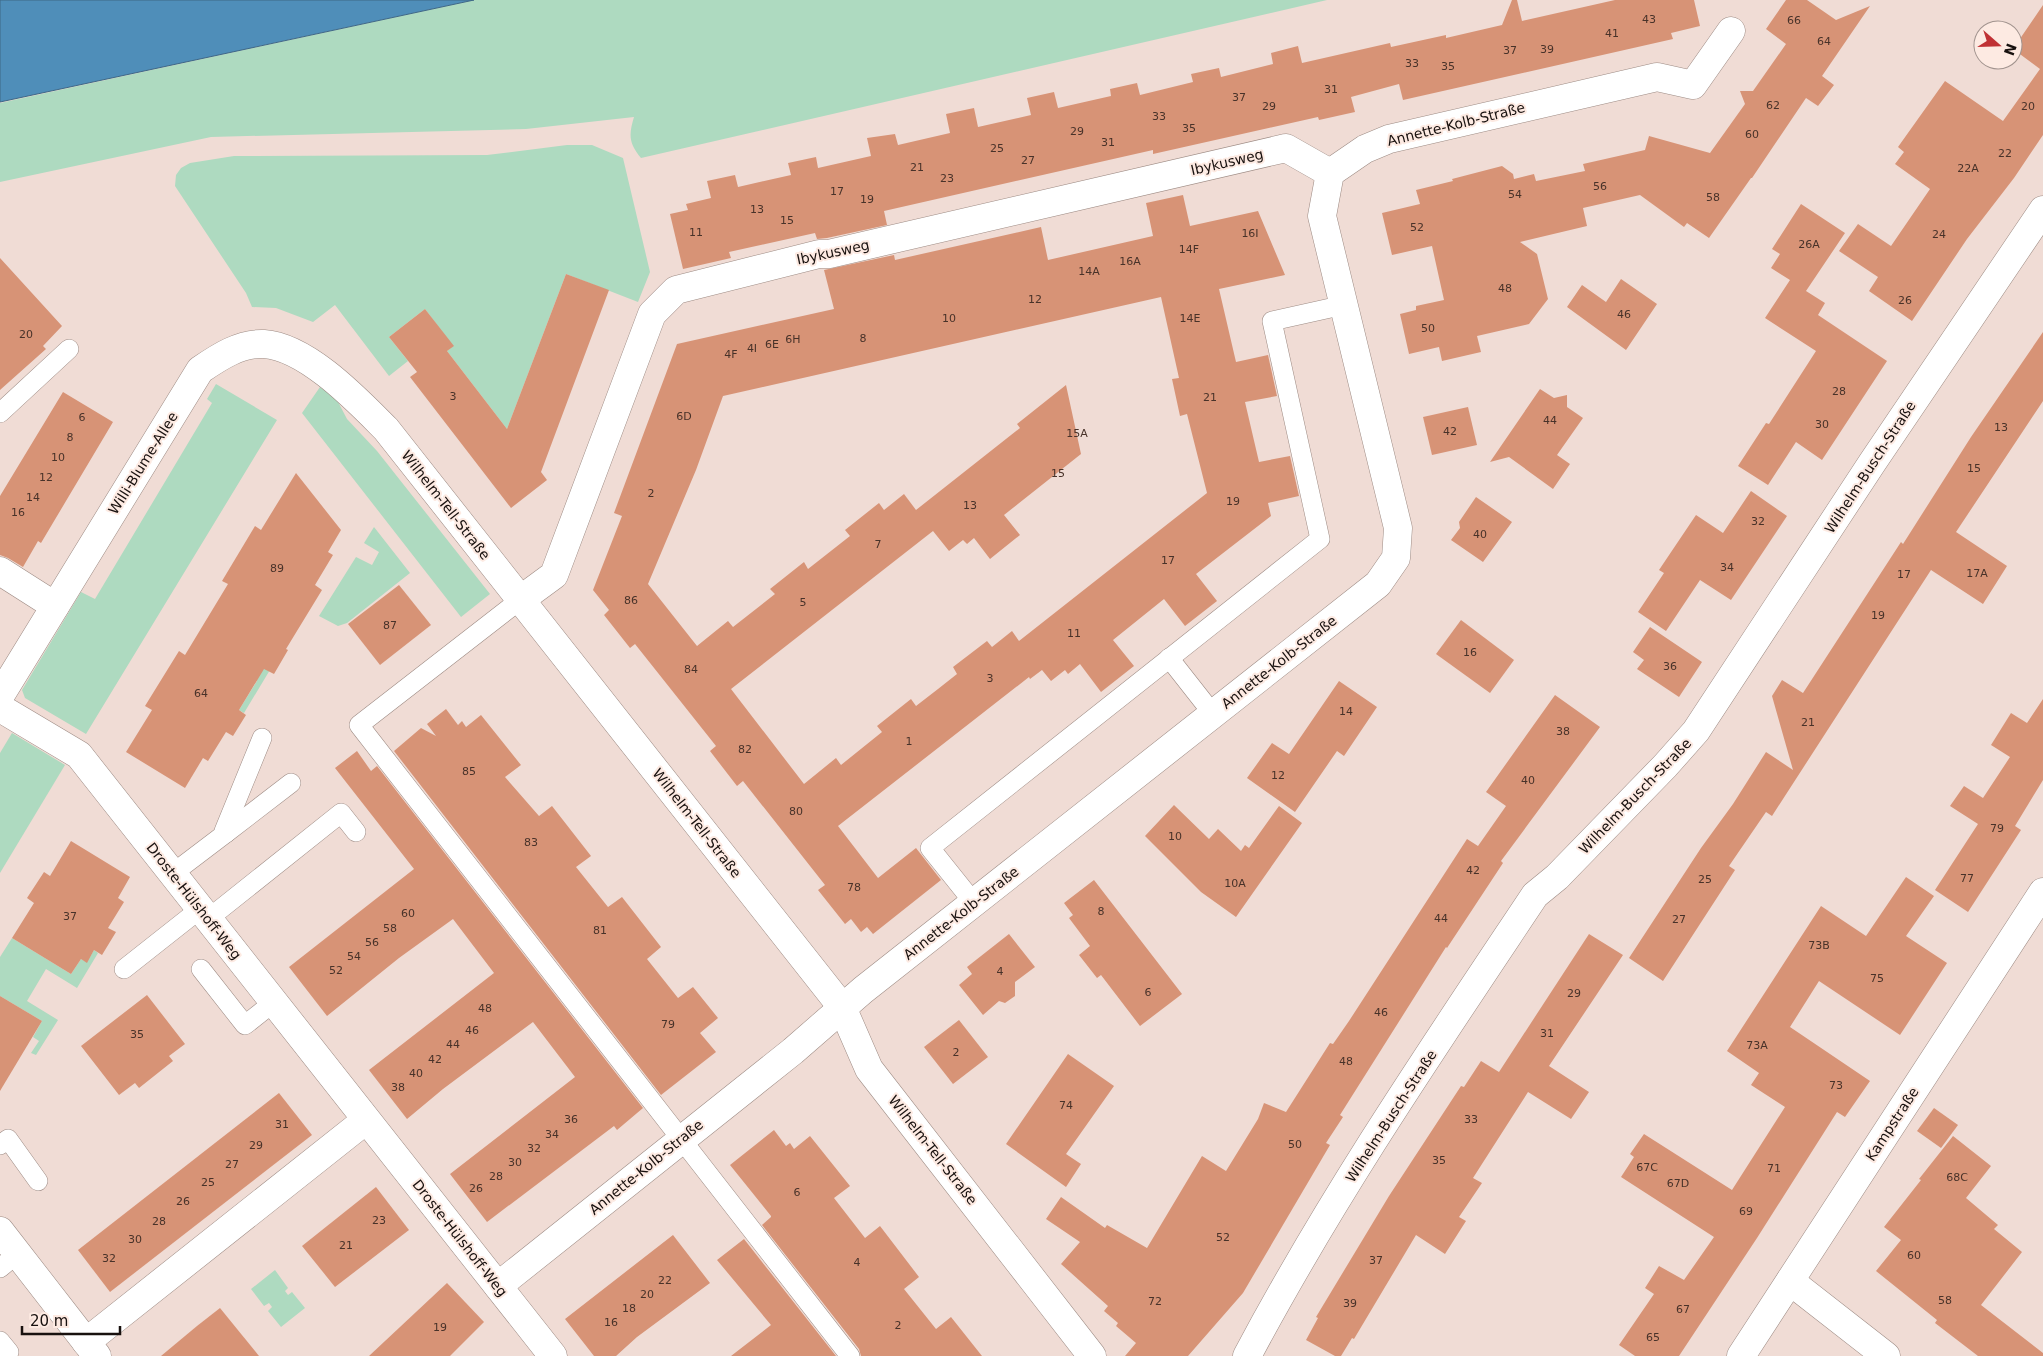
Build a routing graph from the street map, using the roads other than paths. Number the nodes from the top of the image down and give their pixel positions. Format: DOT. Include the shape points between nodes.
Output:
graph roads {
  1 [pos="1732,31"];
  2 [pos="1330,173"];
  3 [pos="2043,210"];
  4 [pos="1344,305"];
  5 [pos="252,345"];
  6 [pos="69,349"];
  7 [pos="0,413"];
  8 [pos="0,571"];
  9 [pos="520,600"];
  10 [pos="55,606"];
  11 [pos="1168,658"];
  12 [pos="0,696"];
  13 [pos="0,708"];
  14 [pos="1213,714"];
  15 [pos="262,738"];
  16 [pos="291,783"];
  17 [pos="356,832"];
  18 [pos="226,833"];
  19 [pos="172,874"];
  20 [pos="2043,892"];
  21 [pos="974,903"];
  22 [pos="204,914"];
  23 [pos="124,969"];
  24 [pos="201,969"];
  25 [pos="274,1002"];
  26 [pos="842,1007"];
  27 [pos="366,1120"];
  28 [pos="681,1139"];
  29 [pos="0,1145"];
  30 [pos="38,1180"];
  31 [pos="4,1245"];
  32 [pos="1790,1281"];
  33 [pos="498,1286"];
  34 [pos="91,1349"];
  35 [pos="553,1356"];
  36 [pos="850,1356"];
  37 [pos="1092,1356"];
  38 [pos="1247,1356"];
  39 [pos="1741,1356"];
  40 [pos="1886,1356"];
  1 -- 2 [label="street, Annette-Kolb-Straße" via="1693,85 1657,77 1396,137 1366,149"];
  2 -- 4 [label="street, Annette-Kolb-Straße" via="1322,216"];
  2 -- 9 [label="street, Ibykusweg" via="1286,148 819,254 676,290 652,314 554,575"];
  3 -- 38 [label="street, Wilhelm-Busch-Straße" via="1882,447 1696,731 1536,895 1349,1180"];
  4 -- 11 [label="lane" via="1272,321 1320,539"];
  4 -- 14 [label="street, Annette-Kolb-Straße" via="1398,528 1396,558 1378,584"];
  5 -- 9 [label="street, Wilhelm-Tell-Straße" via="280,348 304,358 342,386 386,429"];
  5 -- 10 [label="street, Willi-Blume-Allee" via="223,354 200,370"];
  6 -- 7 [label="lane"];
  8 -- 10 [label="street"];
  9 -- 26 [label="street, Wilhelm-Tell-Straße"];
  9 -- 28 [label="lane" via="359,725"];
  10 -- 12 [label="street, Willi-Blume-Allee"];
  11 -- 14 [label="lane"];
  11 -- 21 [label="lane" via="930,848"];
  13 -- 19 [label="street, Droste-Hülshoff-Weg" via="79,755"];
  14 -- 21 [label="street, Annette-Kolb-Straße"];
  15 -- 18 [label="lane" via="224,831"];
  16 -- 18 [label="lane"];
  17 -- 22 [label="lane" via="341,813"];
  18 -- 19 [label="lane"];
  19 -- 22 [label="street, Droste-Hülshoff-Weg"];
  20 -- 32 [label="street, Kampstraße"];
  21 -- 26 [label="street, Annette-Kolb-Straße"];
  22 -- 23 [label="lane"];
  22 -- 25 [label="street, Droste-Hülshoff-Weg"];
  24 -- 25 [label="lane" via="244,1025"];
  25 -- 27 [label="street, Droste-Hülshoff-Weg"];
  26 -- 28 [label="street, Annette-Kolb-Straße"];
  26 -- 37 [label="street, Wilhelm-Tell-Straße" via="869,1069"];
  27 -- 33 [label="street, Droste-Hülshoff-Weg"];
  27 -- 34 [label="street"];
  28 -- 33 [label="street, Annette-Kolb-Straße"];
  28 -- 36 [label="lane"];
  29 -- 30 [label="lane" via="8,1139"];
  31 -- 34 [label="street"];
  32 -- 39 [label="street, Kampstraße"];
  32 -- 40 [label="street"];
  33 -- 35 [label="street, Droste-Hülshoff-Weg"];
}
